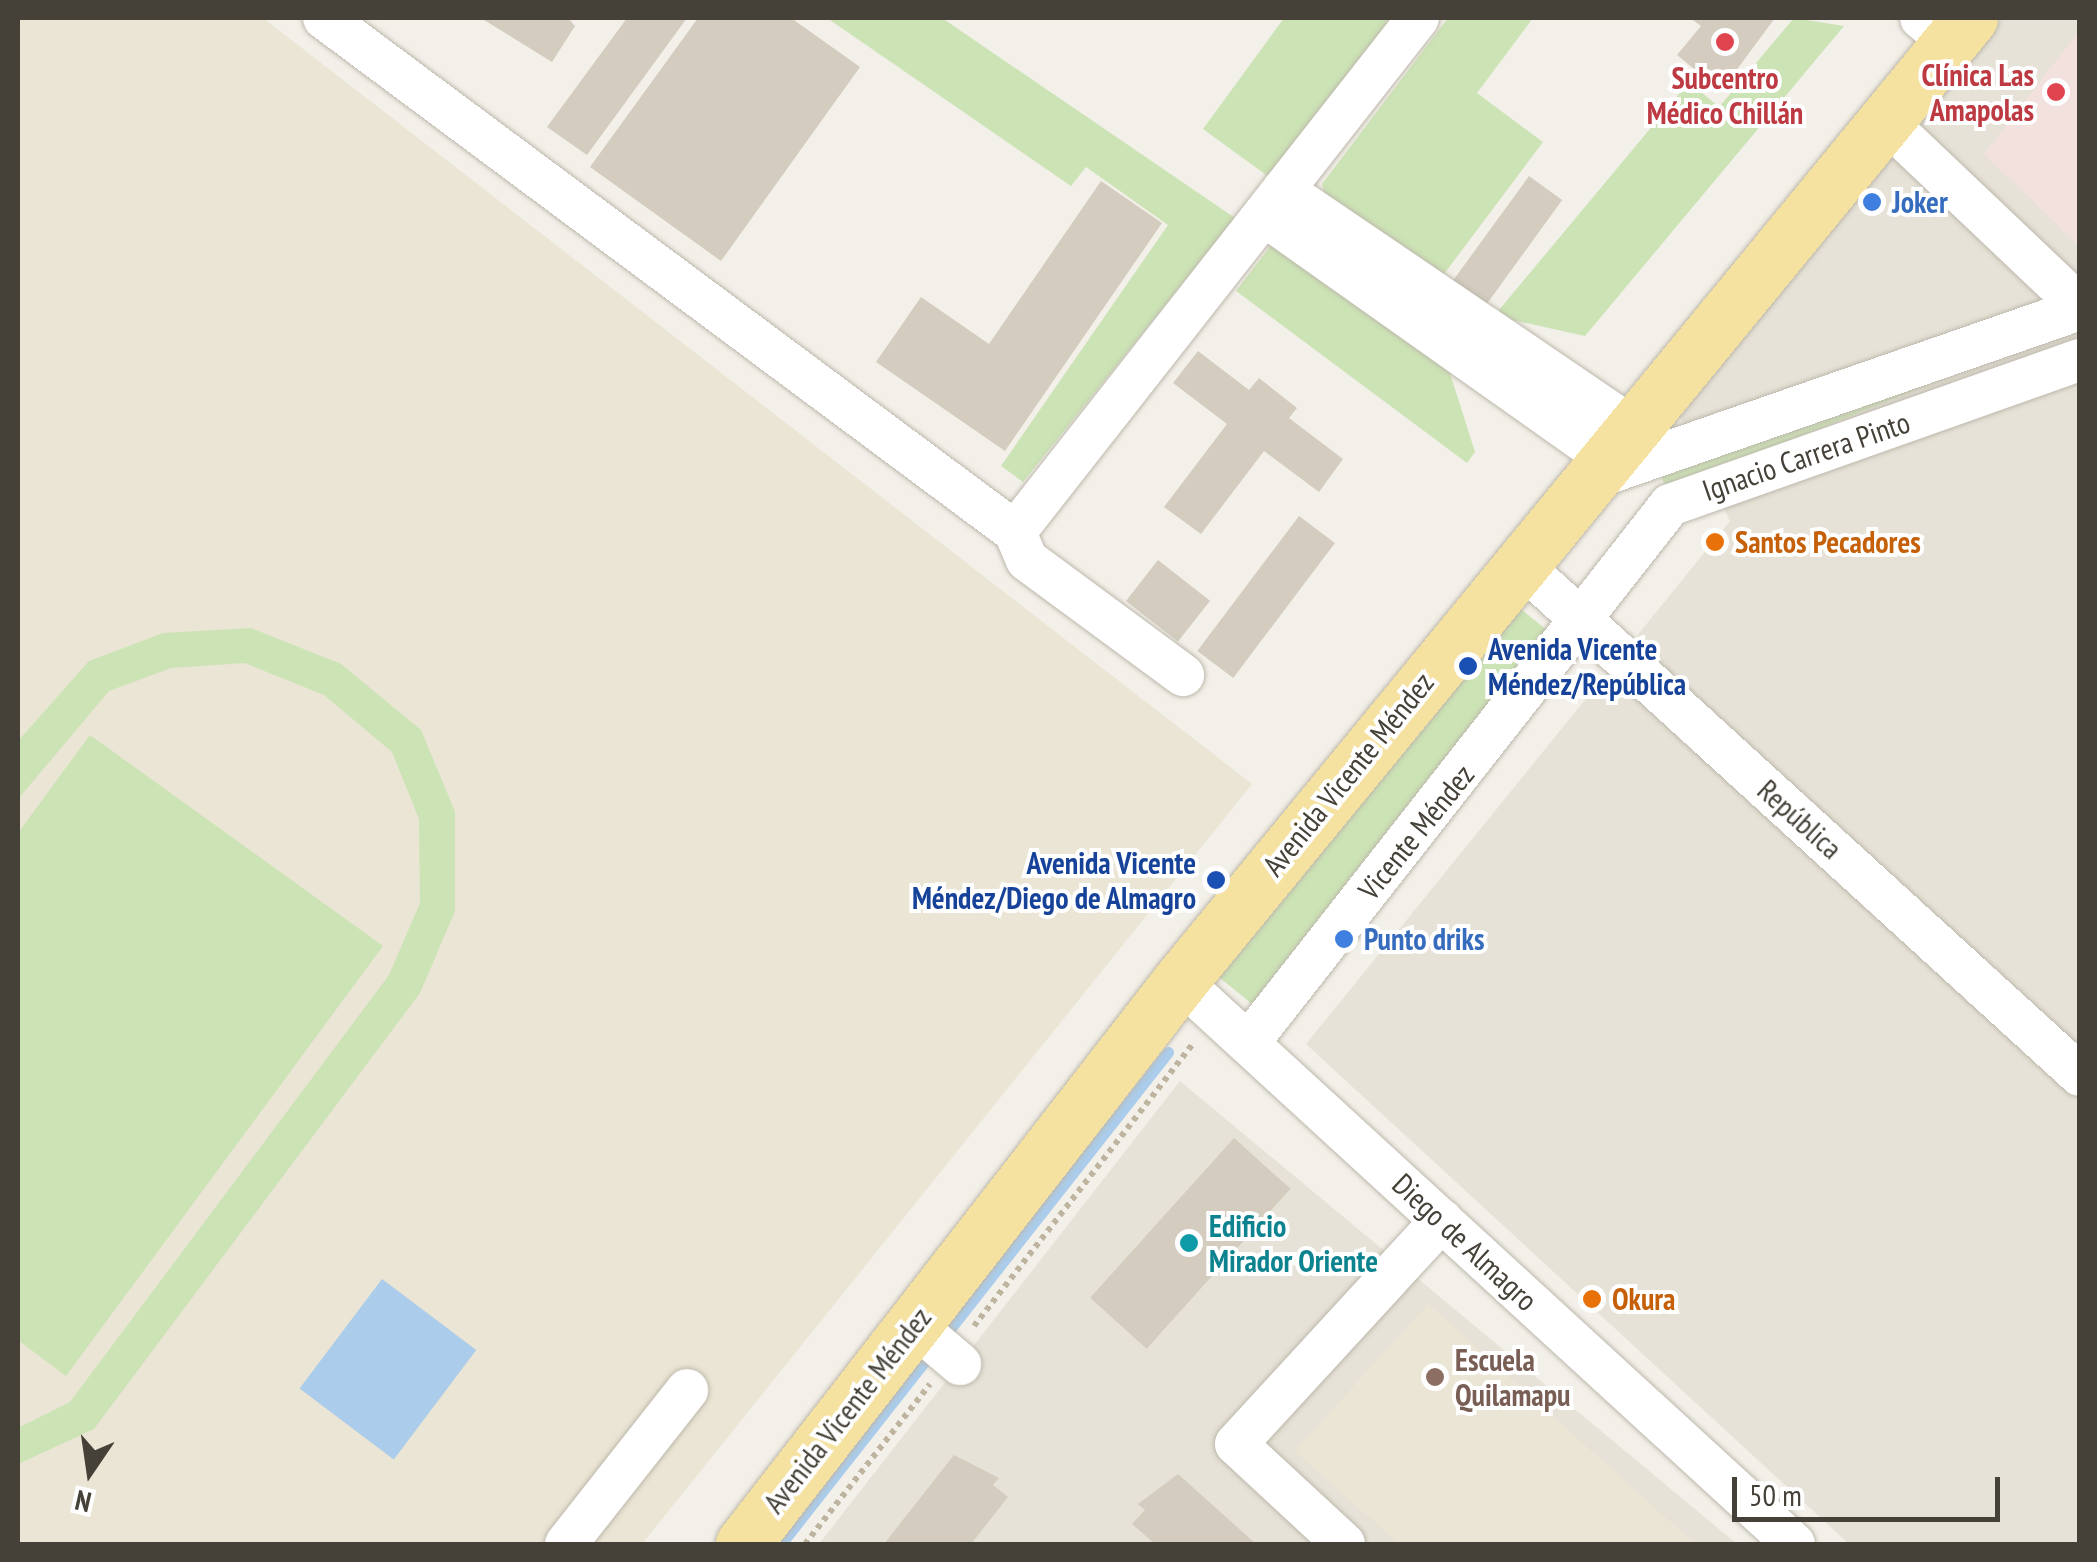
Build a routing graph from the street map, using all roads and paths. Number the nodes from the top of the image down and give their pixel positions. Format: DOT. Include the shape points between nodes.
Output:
graph roads {
  1 [pos="324,18"];
  2 [pos="1418,18"];
  3 [pos="1947,26"];
  4 [pos="1885,122"];
  5 [pos="1273,202"];
  6 [pos="2080,308"];
  7 [pos="2080,360"];
  8 [pos="1610,455"];
  9 [pos="1016,532"];
  10 [pos="1520,564"];
  11 [pos="1584,622"];
  12 [pos="1183,676"];
  13 [pos="1180,981"];
  14 [pos="1249,1042"];
  15 [pos="2080,1075"];
  16 [pos="1442,1220"];
  17 [pos="688,1390"];
  18 [pos="566,1544"];
  19 [pos="743,1544"];
  20 [pos="1344,1544"];
  21 [pos="1794,1544"];
  1 -- 9 [label="street"];
  2 -- 5 [label="street"];
  3 -- 4 [label="main road, Avenida Vicente Méndez"];
  4 -- 6 [label="street"];
  4 -- 8 [label="main road, Avenida Vicente Méndez"];
  5 -- 8 [label="street"];
  5 -- 9 [label="street"];
  6 -- 8 [label="street, Ignacio Carrera Pinto"];
  7 -- 11 [label="street, Ignacio Carrera Pinto" via="1670,504"];
  8 -- 10 [label="main road, Avenida Vicente Méndez"];
  9 -- 12 [label="street" via="1028,560"];
  10 -- 11 [label="street, República"];
  10 -- 13 [label="main road, Avenida Vicente Méndez"];
  11 -- 14 [label="street, Vicente Méndez"];
  11 -- 15 [label="street, República"];
  13 -- 14 [label="street, Diego de Almagro"];
  13 -- 19 [label="main road, Avenida Vicente Méndez" via="935,1343"];
  14 -- 16 [label="street, Diego de Almagro"];
  16 -- 20 [label="street" via="1236,1444"];
  16 -- 21 [label="street, Diego de Almagro"];
  17 -- 18 [label="street"];
}
